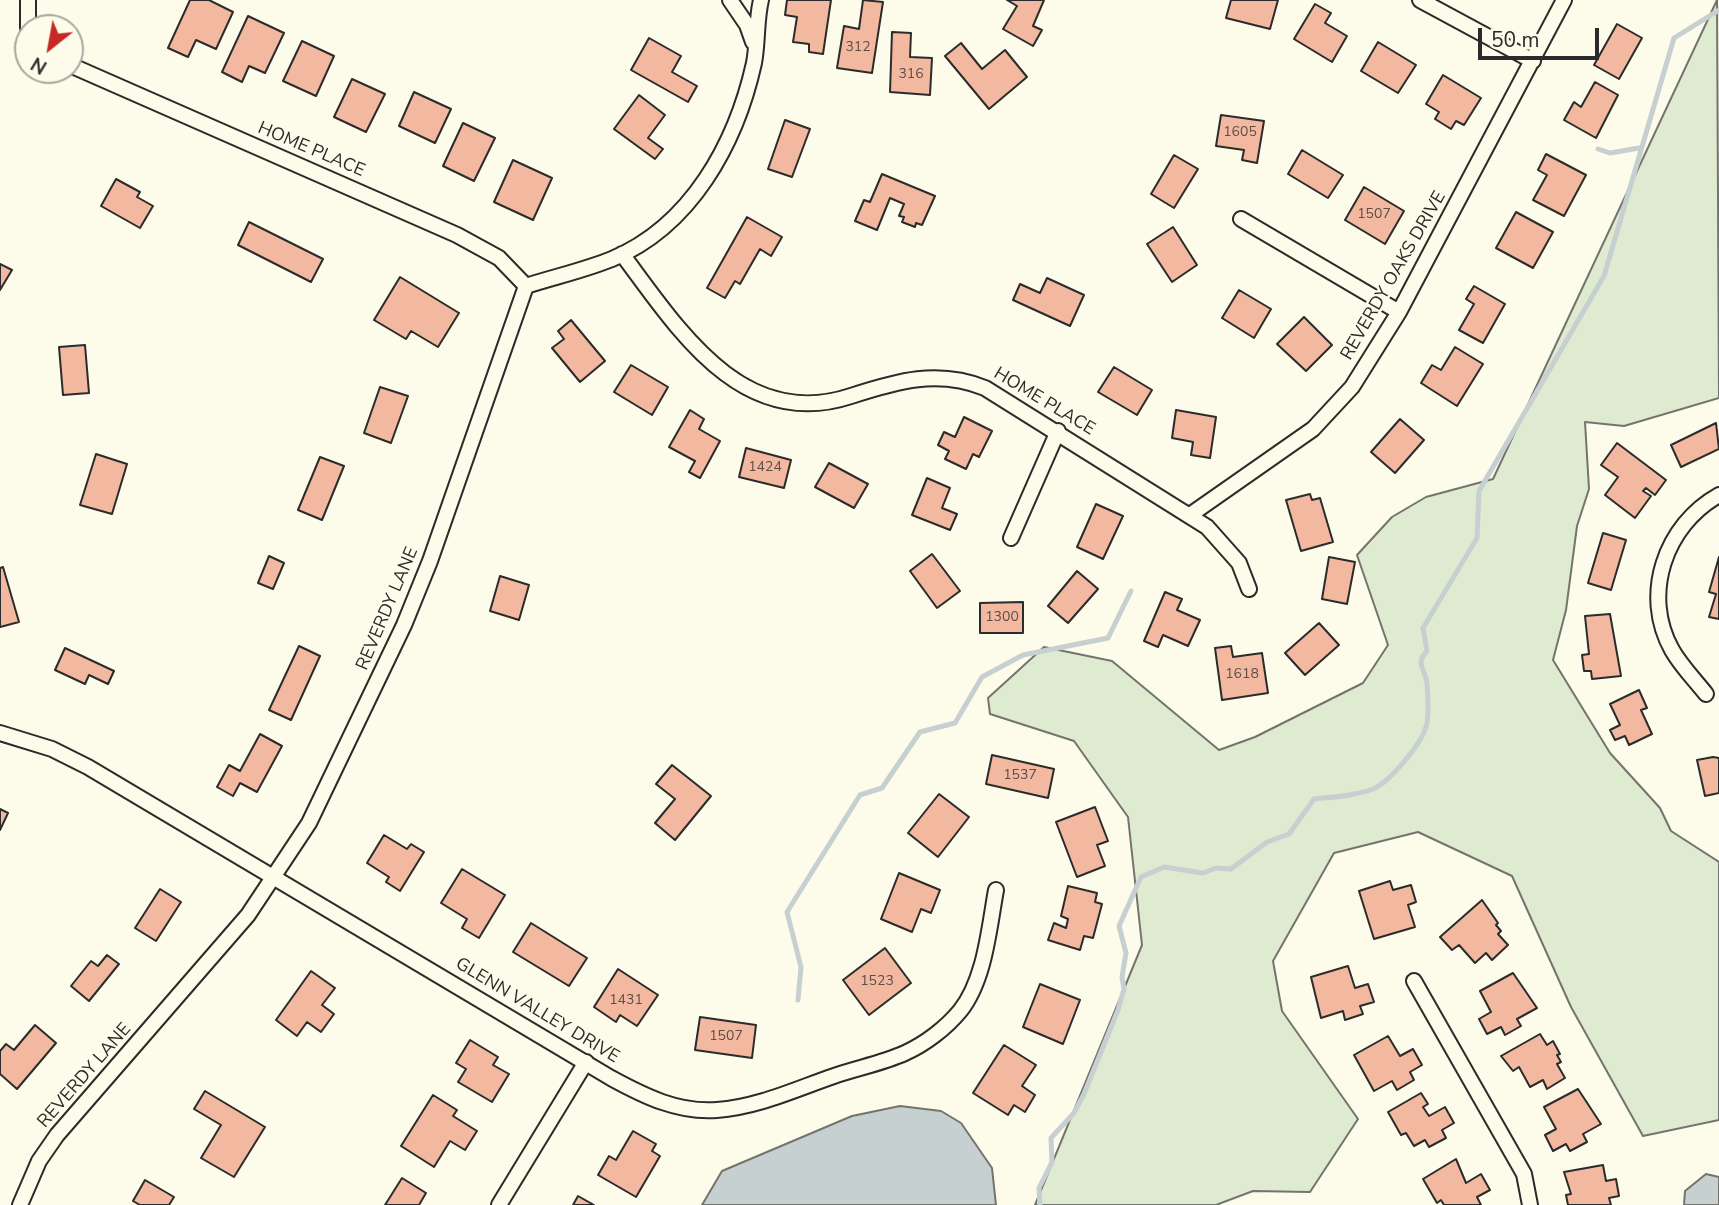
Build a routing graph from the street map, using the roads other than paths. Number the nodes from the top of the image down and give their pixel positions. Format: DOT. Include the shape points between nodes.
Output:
graph roads {
  1 [pos="730,0"];
  2 [pos="761,0"];
  3 [pos="1420,0"];
  4 [pos="1564,0"];
  5 [pos="755,46"];
  6 [pos="1533,61"];
  7 [pos="84,71"];
  8 [pos="1241,219"];
  9 [pos="622,254"];
  10 [pos="526,286"];
  11 [pos="1399,312"];
  12 [pos="1058,431"];
  13 [pos="1719,495"];
  14 [pos="1190,515"];
  15 [pos="1011,538"];
  16 [pos="1249,589"];
  17 [pos="1706,694"];
  18 [pos="0,733"];
  19 [pos="276,876"];
  20 [pos="996,890"];
  21 [pos="1414,981"];
  22 [pos="586,1062"];
  23 [pos="20,1205"];
  24 [pos="499,1205"];
  25 [pos="1530,1205"];
  1 -- 5 [label="street"];
  2 -- 5 [label="street"];
  3 -- 6 [label="street"];
  4 -- 6 [label="street, REVERDY OAKS DRIVE"];
  5 -- 9 [label="street" via="738,112 707,177 664,228"];
  6 -- 11 [label="street, REVERDY OAKS DRIVE"];
  7 -- 10 [label="street, HOME PLACE" via="457,235 499,258"];
  8 -- 11 [label="street"];
  9 -- 10 [label="street"];
  9 -- 12 [label="street, HOME PLACE" via="698,348 734,380 773,401 805,405 897,380 948,378 985,388"];
  10 -- 19 [label="street, REVERDY LANE" via="404,625 309,823"];
  11 -- 14 [label="street, REVERDY OAKS DRIVE" via="1352,387 1313,429"];
  12 -- 14 [label="street, HOME PLACE"];
  12 -- 15 [label="street"];
  13 -- 17 [label="street" via="1693,513 1673,539 1659,584 1665,635"];
  14 -- 16 [label="street, HOME PLACE" via="1239,563"];
  18 -- 19 [label="street, GLENN VALLEY DRIVE" via="88,767"];
  19 -- 22 [label="street, GLENN VALLEY DRIVE"];
  19 -- 23 [label="street, REVERDY LANE" via="248,915 57,1135 39,1161"];
  20 -- 22 [label="street, GLENN VALLEY DRIVE" via="973,988 960,1011 936,1034 905,1053 780,1097 716,1110 684,1108 647,1098"];
  21 -- 25 [label="street" via="1524,1174"];
  22 -- 24 [label="street"];
}
